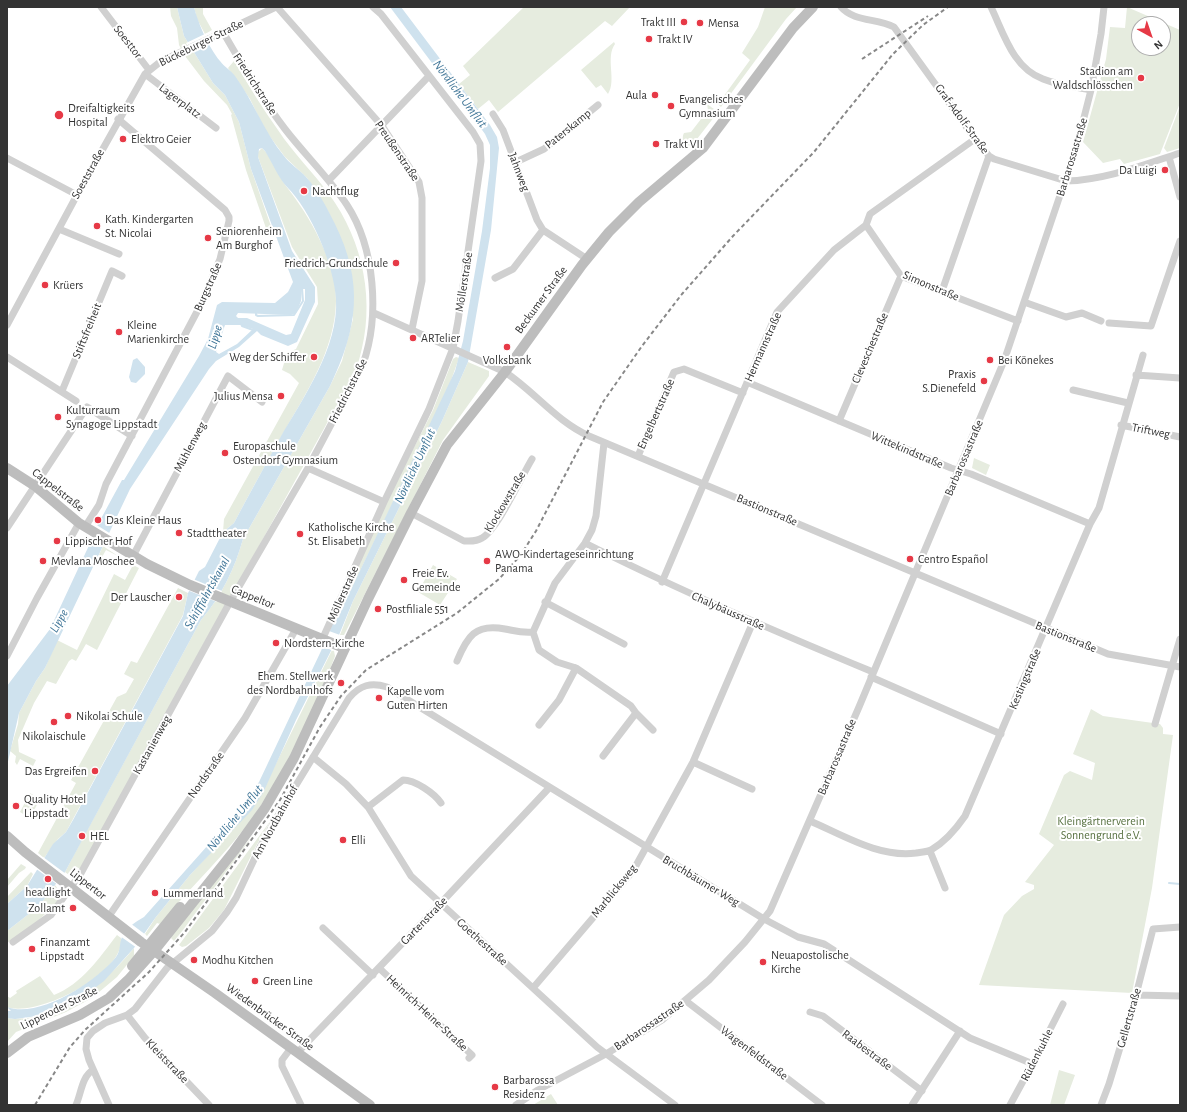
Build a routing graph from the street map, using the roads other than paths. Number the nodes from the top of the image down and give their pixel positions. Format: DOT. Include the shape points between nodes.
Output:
graph roads {
  1 [pos="101,7"];
  2 [pos="276,7"];
  3 [pos="373,7"];
  4 [pos="814,7"];
  5 [pos="841,7"];
  6 [pos="991,7"];
  7 [pos="1104,7"];
  8 [pos="223,32"];
  9 [pos="147,72"];
  10 [pos="429,76"];
  11 [pos="1091,90"];
  12 [pos="598,105"];
  13 [pos="492,114"];
  14 [pos="118,119"];
  15 [pos="382,126"];
  16 [pos="216,128"];
  17 [pos="975,139"];
  18 [pos="1180,153"];
  19 [pos="989,156"];
  20 [pos="1169,157"];
  21 [pos="7,158"];
  22 [pos="516,162"];
  23 [pos="329,180"];
  24 [pos="1066,181"];
  25 [pos="77,195"];
  26 [pos="1180,197"];
  27 [pos="866,225"];
  28 [pos="59,229"];
  29 [pos="543,230"];
  30 [pos="1180,241"];
  31 [pos="119,254"];
  32 [pos="587,259"];
  33 [pos="122,276"];
  34 [pos="901,276"];
  35 [pos="495,278"];
  36 [pos="942,291"];
  37 [pos="1024,302"];
  38 [pos="374,313"];
  39 [pos="1018,321"];
  40 [pos="1102,321"];
  41 [pos="1109,323"];
  42 [pos="7,325"];
  43 [pos="412,329"];
  44 [pos="455,350"];
  45 [pos="1143,355"];
  46 [pos="7,357"];
  47 [pos="505,372"];
  48 [pos="1136,375"];
  49 [pos="1180,378"];
  50 [pos="748,382"];
  51 [pos="1073,390"];
  52 [pos="62,391"];
  53 [pos="743,393"];
  54 [pos="76,401"];
  55 [pos="262,402"];
  56 [pos="1128,403"];
  57 [pos="839,421"];
  58 [pos="1121,425"];
  59 [pos="132,436"];
  60 [pos="1180,437"];
  61 [pos="604,443"];
  62 [pos="638,456"];
  63 [pos="532,459"];
  64 [pos="7,468"];
  65 [pos="308,468"];
  66 [pos="959,470"];
  67 [pos="705,484"];
  68 [pos="34,486"];
  69 [pos="384,502"];
  70 [pos="411,512"];
  71 [pos="1090,524"];
  72 [pos="85,527"];
  73 [pos="7,528"];
  74 [pos="585,543"];
  75 [pos="133,556"];
  76 [pos="916,572"];
  77 [pos="662,582"];
  78 [pos="230,602"];
  79 [pos="545,602"];
  80 [pos="753,622"];
  81 [pos="296,629"];
  82 [pos="1046,629"];
  83 [pos="533,632"];
  84 [pos="1180,639"];
  85 [pos="324,640"];
  86 [pos="624,644"];
  87 [pos="340,647"];
  88 [pos="7,656"];
  89 [pos="456,661"];
  90 [pos="1172,666"];
  91 [pos="1180,667"];
  92 [pos="576,668"];
  93 [pos="872,674"];
  94 [pos="377,684"];
  95 [pos="636,713"];
  96 [pos="1155,724"];
  97 [pos="539,725"];
  98 [pos="653,730"];
  99 [pos="1001,734"];
  100 [pos="603,756"];
  101 [pos="313,757"];
  102 [pos="693,762"];
  103 [pos="549,788"];
  104 [pos="752,789"];
  105 [pos="441,804"];
  106 [pos="368,807"];
  107 [pos="810,820"];
  108 [pos="7,836"];
  109 [pos="646,848"];
  110 [pos="234,850"];
  111 [pos="930,851"];
  112 [pos="72,887"];
  113 [pos="945,888"];
  114 [pos="440,904"];
  115 [pos="109,916"];
  116 [pos="764,919"];
  117 [pos="1180,927"];
  118 [pos="323,928"];
  119 [pos="13,942"];
  120 [pos="148,946"];
  121 [pos="173,962"];
  122 [pos="379,968"];
  123 [pos="373,975"];
  124 [pos="533,988"];
  125 [pos="1136,995"];
  126 [pos="1180,996"];
  127 [pos="686,1001"];
  128 [pos="1062,1004"];
  129 [pos="810,1012"];
  130 [pos="127,1015"];
  131 [pos="960,1031"];
  132 [pos="294,1050"];
  133 [pos="7,1053"];
  134 [pos="606,1054"];
  135 [pos="469,1058"];
  136 [pos="1033,1064"];
  137 [pos="93,1070"];
  138 [pos="922,1091"];
  139 [pos="76,1105"];
  140 [pos="109,1105"];
  141 [pos="209,1105"];
  142 [pos="301,1105"];
  143 [pos="370,1105"];
  144 [pos="516,1105"];
  145 [pos="675,1105"];
  146 [pos="822,1105"];
  147 [pos="912,1105"];
  148 [pos="1010,1105"];
  149 [pos="1101,1105"];
  1 -- 9 [label="street, Soesttor"];
  2 -- 8 [label="street, Bückeburger Straße"];
  2 -- 15 [label="street, Preußenstraße"];
  3 -- 10 [label="street, Möllerstraße"];
  4 -- 32 [label="main road, Beckumer Straße" via="793,28 703,148 624,216"];
  5 -- 17 [label="street, Graf-Adolf-Straße" via="856,17 886,22 894,26"];
  6 -- 11 [label="street" via="1012,52 1028,71 1043,79"];
  7 -- 11 [label="street, Barbarossastraße"];
  8 -- 9 [label="street, Bückeburger Straße" via="160,62"];
  8 -- 23 [label="street, Friedrichstraße" via="286,130"];
  9 -- 14 [label="street, Soesttor"];
  9 -- 16 [label="street, Lagerplatz"];
  10 -- 15 [label="street"];
  10 -- 44 [label="street, Möllerstraße" via="473,132 481,149"];
  11 -- 24 [label="street, Barbarossastraße"];
  12 -- 22 [label="street, Paterskamp" via="544,150"];
  13 -- 22 [label="street, Jahnweg" via="503,130"];
  14 -- 25 [label="street, Soeststraße"];
  14 -- 59 [label="street, Burgstraße" via="225,210 229,217 225,241 213,278"];
  15 -- 23 [label="street"];
  15 -- 43 [label="street, Preußenstraße" via="412,169 421,190 422,281"];
  17 -- 19 [label="street, Graf-Adolf-Straße"];
  17 -- 27 [label="street, Hermannstraße" via="870,214"];
  18 -- 20 [label="street, Graf-Adolf-Straße"];
  19 -- 24 [label="street, Graf-Adolf-Straße"];
  19 -- 36 [label="street"];
  20 -- 24 [label="street, Graf-Adolf-Straße" via="1092,178"];
  20 -- 26 [label="street"];
  21 -- 25 [label="street"];
  22 -- 29 [label="street, Jahnweg"];
  23 -- 38 [label="street, Friedrichstraße" via="348,206 366,249 372,279"];
  24 -- 37 [label="street, Barbarossastraße"];
  25 -- 28 [label="street, Soeststraße"];
  27 -- 34 [label="street, Simonstraße"];
  27 -- 50 [label="street, Hermannstraße" via="834,250 777,312"];
  28 -- 31 [label="street"];
  28 -- 42 [label="street, Soeststraße"];
  29 -- 32 [label="street"];
  29 -- 35 [label="street" via="513,269"];
  30 -- 41 [label="street" via="1151,326"];
  32 -- 47 [label="main road, Beckumer Straße"];
  33 -- 52 [label="street, Stiftsfreiheit" via="112,271"];
  34 -- 36 [label="street, Simonstraße"];
  34 -- 57 [label="street, Cleveschestraße"];
  36 -- 39 [label="street, Simonstraße"];
  37 -- 39 [label="street, Barbarossastraße"];
  37 -- 40 [label="street" via="1066,317 1082,313"];
  38 -- 43 [label="street, Bastionstraße"];
  38 -- 65 [label="street, Friedrichstraße" via="364,364"];
  39 -- 66 [label="street, Barbarossastraße"];
  43 -- 44 [label="street, Bastionstraße"];
  44 -- 47 [label="street, Bastionstraße"];
  44 -- 69 [label="street, Möllerstraße"];
  45 -- 48 [label="street, Kestingstraße"];
  46 -- 52 [label="street"];
  47 -- 61 [label="street, Bastionstraße" via="523,384 572,427"];
  47 -- 70 [label="main road, Beckumer Straße" via="447,446"];
  48 -- 49 [label="street"];
  48 -- 56 [label="street, Kestingstraße"];
  50 -- 53 [label="street, Hermannstraße"];
  50 -- 57 [label="street, Wittekindstraße"];
  51 -- 56 [label="street"];
  52 -- 54 [label="street"];
  53 -- 62 [label="street, Engelbertstraße" via="684,369 674,372"];
  53 -- 67 [label="street, Hermannstraße"];
  55 -- 75 [label="street, Mühlenweg" via="228,376"];
  56 -- 58 [label="street, Kestingstraße"];
  57 -- 66 [label="street, Wittekindstraße"];
  58 -- 60 [label="street, Triftweg"];
  58 -- 71 [label="street, Kestingstraße" via="1099,508"];
  59 -- 68 [label="street" via="87,407"];
  59 -- 72 [label="street, Burgstraße" via="106,484 100,505"];
  61 -- 62 [label="street, Bastionstraße"];
  61 -- 74 [label="street" via="596,516"];
  62 -- 67 [label="street, Bastionstraße"];
  63 -- 70 [label="street, Klockowstraße" via="490,532 474,542 464,541"];
  64 -- 68 [label="main road, Cappelstraße"];
  65 -- 69 [label="street"];
  65 -- 78 [label="street, Friedrichstraße"];
  66 -- 71 [label="street, Wittekindstraße"];
  66 -- 76 [label="street, Barbarossastraße"];
  67 -- 76 [label="street, Bastionstraße"];
  67 -- 77 [label="street, Hermannstraße"];
  68 -- 72 [label="main road, Cappelstraße"];
  68 -- 73 [label="street" via="18,515"];
  69 -- 85 [label="street, Möllerstraße"];
  70 -- 87 [label="main road, Beckumer Straße"];
  71 -- 82 [label="street, Kestingstraße"];
  72 -- 75 [label="main road, Cappeltor"];
  72 -- 88 [label="street, Burgstraße" via="37,598"];
  74 -- 77 [label="street, Chalybäusstraße"];
  74 -- 79 [label="street" via="555,583"];
  75 -- 78 [label="main road, Cappeltor"];
  76 -- 82 [label="street, Bastionstraße"];
  76 -- 93 [label="street, Barbarossastraße"];
  77 -- 80 [label="street, Chalybäusstraße"];
  78 -- 81 [label="main road, Cappeltor"];
  78 -- 112 [label="street, Kastanienweg"];
  79 -- 83 [label="street"];
  79 -- 86 [label="street"];
  80 -- 93 [label="street, Chalybäusstraße"];
  80 -- 102 [label="street, Marblicksweg"];
  81 -- 85 [label="main road, Cappeltor"];
  81 -- 115 [label="street, Nordstraße" via="245,718"];
  82 -- 90 [label="street, Bastionstraße" via="1108,654"];
  82 -- 99 [label="street, Kestingstraße"];
  83 -- 89 [label="street" via="519,633 496,627 480,629 472,633"];
  83 -- 92 [label="street" via="539,650 557,662"];
  84 -- 90 [label="street"];
  85 -- 87 [label="main road, Cappeltor"];
  87 -- 110 [label="main road, Beckumer Straße" via="313,720 285,774 265,808"];
  90 -- 91 [label="street, Bastionstraße"];
  90 -- 96 [label="street"];
  92 -- 95 [label="street" via="631,706"];
  92 -- 97 [label="street" via="559,700"];
  93 -- 99 [label="street, Chalybäusstraße"];
  93 -- 107 [label="street, Barbarossastraße"];
  94 -- 101 [label="street, Am Nordbahnhof" via="356,690"];
  94 -- 103 [label="street, Bruchbäumer Weg" via="387,687"];
  95 -- 98 [label="street"];
  95 -- 100 [label="street"];
  99 -- 111 [label="street, Kestingstraße" via="965,816 945,840"];
  101 -- 106 [label="street, Goethestraße" via="346,784"];
  101 -- 121 [label="street, Am Nordbahnhof" via="260,847 227,912 212,931"];
  102 -- 104 [label="street"];
  102 -- 109 [label="street, Marblicksweg"];
  103 -- 109 [label="street, Bruchbäumer Weg"];
  103 -- 114 [label="street, Gartenstraße"];
  105 -- 106 [label="street" via="436,796 408,780 403,780"];
  106 -- 114 [label="street, Goethestraße" via="411,876"];
  107 -- 111 [label="street" via="874,849 889,853"];
  107 -- 116 [label="street, Barbarossastraße" via="777,896"];
  108 -- 112 [label="main road, Lippertor"];
  109 -- 116 [label="street, Bruchbäumer Weg"];
  109 -- 124 [label="street, Marblicksweg" via="633,871"];
  110 -- 120 [label="main road, Lipperoder Straße"];
  111 -- 113 [label="street"];
  112 -- 115 [label="main road, Lippertor"];
  112 -- 119 [label="street, Kastanienweg" via="51,915"];
  114 -- 122 [label="street, Gartenstraße"];
  114 -- 124 [label="street, Goethestraße"];
  115 -- 120 [label="main road, Lippertor"];
  116 -- 127 [label="street, Barbarossastraße" via="709,980"];
  116 -- 131 [label="street, Bruchbäumer Weg" via="798,937 824,944"];
  117 -- 125 [label="street, Gellertstraße" via="1153,929"];
  118 -- 123 [label="street"];
  120 -- 121 [label="main road, Wiedenbrücker Straße"];
  120 -- 133 [label="main road, Lipperoder Straße" via="128,980 108,998 80,1014 28,1037"];
  121 -- 130 [label="street, Am Nordbahnhof"];
  121 -- 132 [label="main road, Wiedenbrücker Straße"];
  122 -- 123 [label="street, Gartenstraße"];
  122 -- 135 [label="street, Heinrich-Heine-Straße" via="472,1055"];
  123 -- 132 [label="street, Gartenstraße"];
  124 -- 134 [label="street, Goethestraße"];
  125 -- 126 [label="street"];
  125 -- 149 [label="street, Gellertstraße"];
  127 -- 134 [label="street, Barbarossastraße" via="662,1020"];
  127 -- 146 [label="street, Wagenfeldstraße"];
  128 -- 136 [label="street, Rüdenkuhle"];
  129 -- 138 [label="street, Raabestraße" via="824,1016"];
  130 -- 137 [label="street" via="105,1023 87,1038 86,1050"];
  130 -- 141 [label="street, Kleiststraße" via="145,1038"];
  131 -- 136 [label="street, Bruchbäumer Weg" via="970,1038"];
  131 -- 138 [label="street"];
  132 -- 142 [label="street, Gartenstraße" via="282,1060 282,1066"];
  132 -- 143 [label="main road, Wiedenbrücker Straße"];
  134 -- 144 [label="street, Barbarossastraße" via="551,1082"];
  134 -- 145 [label="street, Goethestraße"];
  136 -- 148 [label="street, Rüdenkuhle"];
  137 -- 139 [label="street" via="85,1078"];
  137 -- 140 [label="street"];
  138 -- 147 [label="street"];
}
